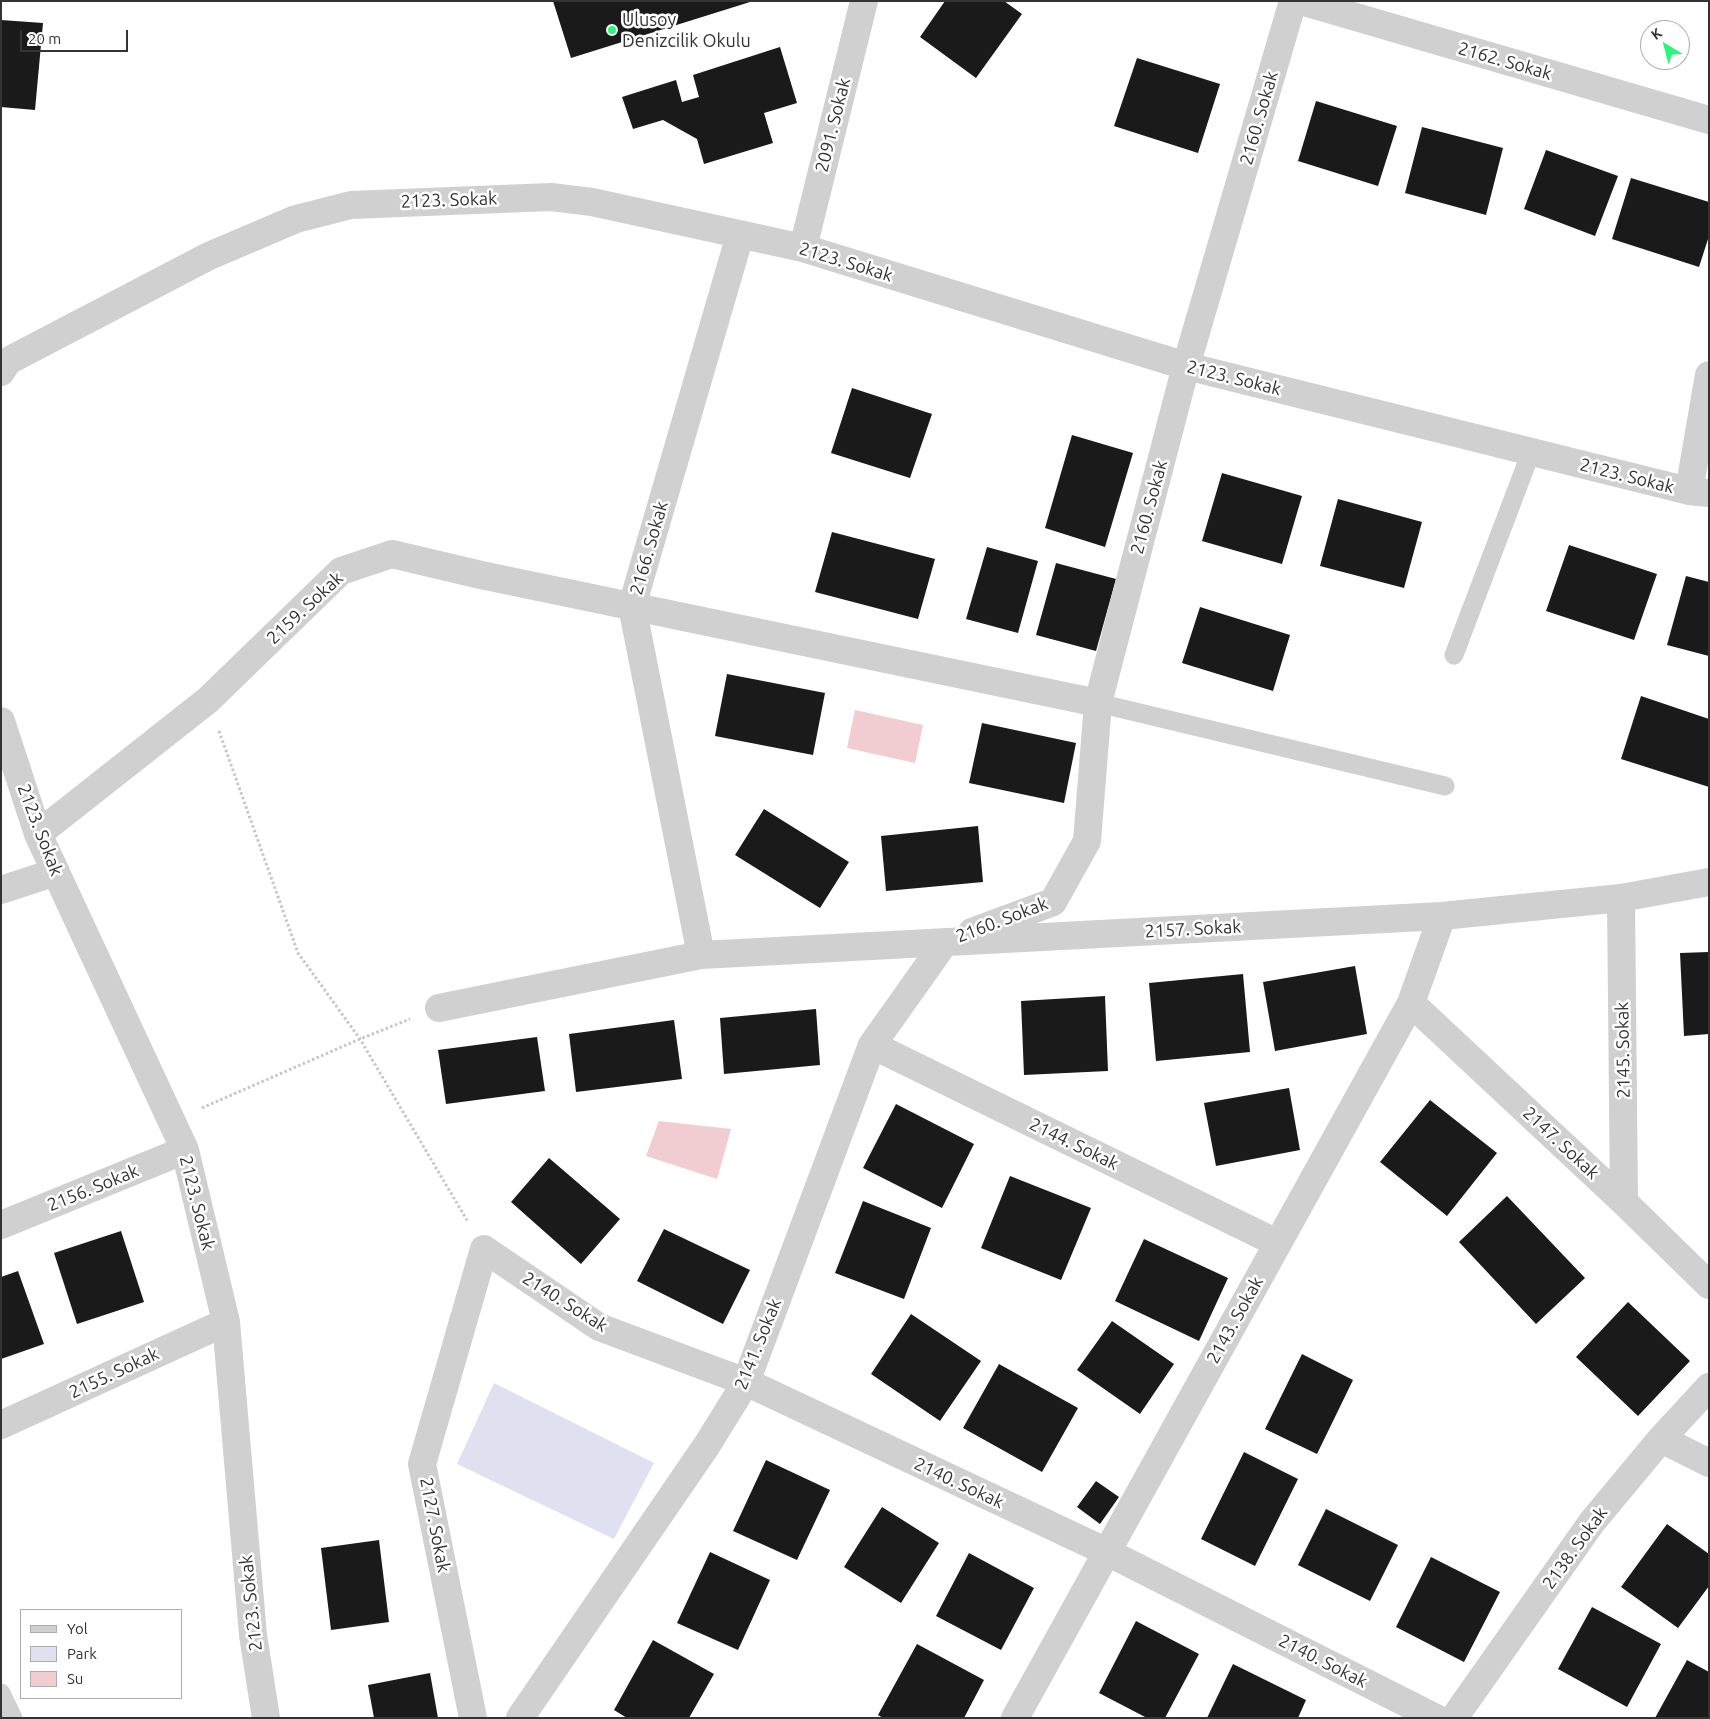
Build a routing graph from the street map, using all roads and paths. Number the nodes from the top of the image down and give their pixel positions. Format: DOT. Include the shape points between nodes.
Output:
graph roads {
  1 [pos="864,1"];
  2 [pos="1293,1"];
  3 [pos="1302,1"];
  4 [pos="1709,120"];
  5 [pos="740,235"];
  6 [pos="803,248"];
  7 [pos="4,360"];
  8 [pos="1186,366"];
  9 [pos="1709,375"];
  10 [pos="1531,452"];
  11 [pos="1699,492"];
  12 [pos="632,606"];
  13 [pos="1454,656"];
  14 [pos="208,700"];
  15 [pos="1098,702"];
  16 [pos="1,721"];
  17 [pos="1445,786"];
  18 [pos="38,834"];
  19 [pos="56,872"];
  20 [pos="1709,882"];
  21 [pos="1,890"];
  22 [pos="1622,898"];
  23 [pos="1442,916"];
  24 [pos="945,942"];
  25 [pos="701,956"];
  26 [pos="1411,1003"];
  27 [pos="439,1008"];
  28 [pos="360,1039"];
  29 [pos="872,1045"];
  30 [pos="171,1121"];
  31 [pos="185,1150"];
  32 [pos="1624,1202"];
  33 [pos="1,1225"];
  34 [pos="1277,1243"];
  35 [pos="484,1249"];
  36 [pos="1709,1285"];
  37 [pos="226,1322"];
  38 [pos="746,1382"];
  39 [pos="1709,1387"];
  40 [pos="1,1425"];
  41 [pos="1661,1439"];
  42 [pos="1709,1463"];
  43 [pos="1107,1552"];
  44 [pos="1,1693"];
  45 [pos="13,1718"];
  46 [pos="266,1718"];
  47 [pos="473,1718"];
  48 [pos="520,1718"];
  49 [pos="1015,1718"];
  50 [pos="1436,1718"];
  51 [pos="1454,1718"];
  1 -- 6 [label="street, 2091. Sokak"];
  2 -- 8 [label="street, 2160. Sokak"];
  3 -- 4 [label="street, 2162. Sokak"];
  5 -- 6 [label="street, 2123. Sokak"];
  5 -- 7 [label="street, 2123. Sokak" via="551,196 351,205 296,218 209,256"];
  5 -- 12 [label="street, 2166. Sokak"];
  6 -- 8 [label="street, 2123. Sokak"];
  8 -- 10 [label="street, 2123. Sokak"];
  8 -- 15 [label="street, 2160. Sokak"];
  9 -- 11 [label="street"];
  10 -- 11 [label="street, 2123. Sokak"];
  10 -- 13 [label="lane"];
  12 -- 14 [label="street, 2159. Sokak" via="392,554 340,571"];
  12 -- 15 [label="street, 2159. Sokak"];
  12 -- 25 [label="street, 2166. Sokak"];
  14 -- 18 [label="street, 2159. Sokak"];
  14 -- 28 [label="path" via="298,953"];
  15 -- 17 [label="lane"];
  15 -- 24 [label="street, 2160. Sokak" via="1087,841 1053,902"];
  16 -- 18 [label="street, 2123. Sokak"];
  18 -- 19 [label="street, 2123. Sokak"];
  19 -- 21 [label="street"];
  19 -- 30 [label="street, 2123. Sokak"];
  20 -- 22 [label="street, 2157. Sokak"];
  22 -- 23 [label="street, 2157. Sokak"];
  22 -- 32 [label="street, 2145. Sokak"];
  23 -- 24 [label="street, 2157. Sokak"];
  23 -- 26 [label="street, 2143. Sokak"];
  24 -- 25 [label="street, 2157. Sokak"];
  24 -- 29 [label="street, 2141. Sokak"];
  25 -- 27 [label="street, 2157. Sokak"];
  26 -- 32 [label="street, 2147. Sokak"];
  26 -- 34 [label="street, 2143. Sokak"];
  27 -- 28 [label="path"];
  28 -- 30 [label="path"];
  28 -- 35 [label="path"];
  29 -- 34 [label="street, 2144. Sokak"];
  29 -- 38 [label="street, 2141. Sokak"];
  30 -- 31 [label="street, 2123. Sokak"];
  31 -- 33 [label="street, 2156. Sokak"];
  31 -- 37 [label="street, 2123. Sokak"];
  32 -- 36 [label="street, 2147. Sokak"];
  34 -- 43 [label="street, 2143. Sokak"];
  35 -- 38 [label="street, 2140. Sokak" via="599,1327"];
  35 -- 47 [label="street, 2127. Sokak" via="422,1464"];
  37 -- 40 [label="street, 2155. Sokak"];
  37 -- 46 [label="street, 2123. Sokak" via="253,1634"];
  38 -- 43 [label="street, 2140. Sokak"];
  38 -- 48 [label="street, 2141. Sokak" via="707,1445"];
  39 -- 41 [label="street, 2138. Sokak"];
  41 -- 42 [label="street"];
  41 -- 51 [label="street, 2138. Sokak" via="1592,1522"];
  43 -- 49 [label="street, 2143. Sokak"];
  43 -- 50 [label="street, 2140. Sokak"];
  44 -- 45 [label="lane"];
}
